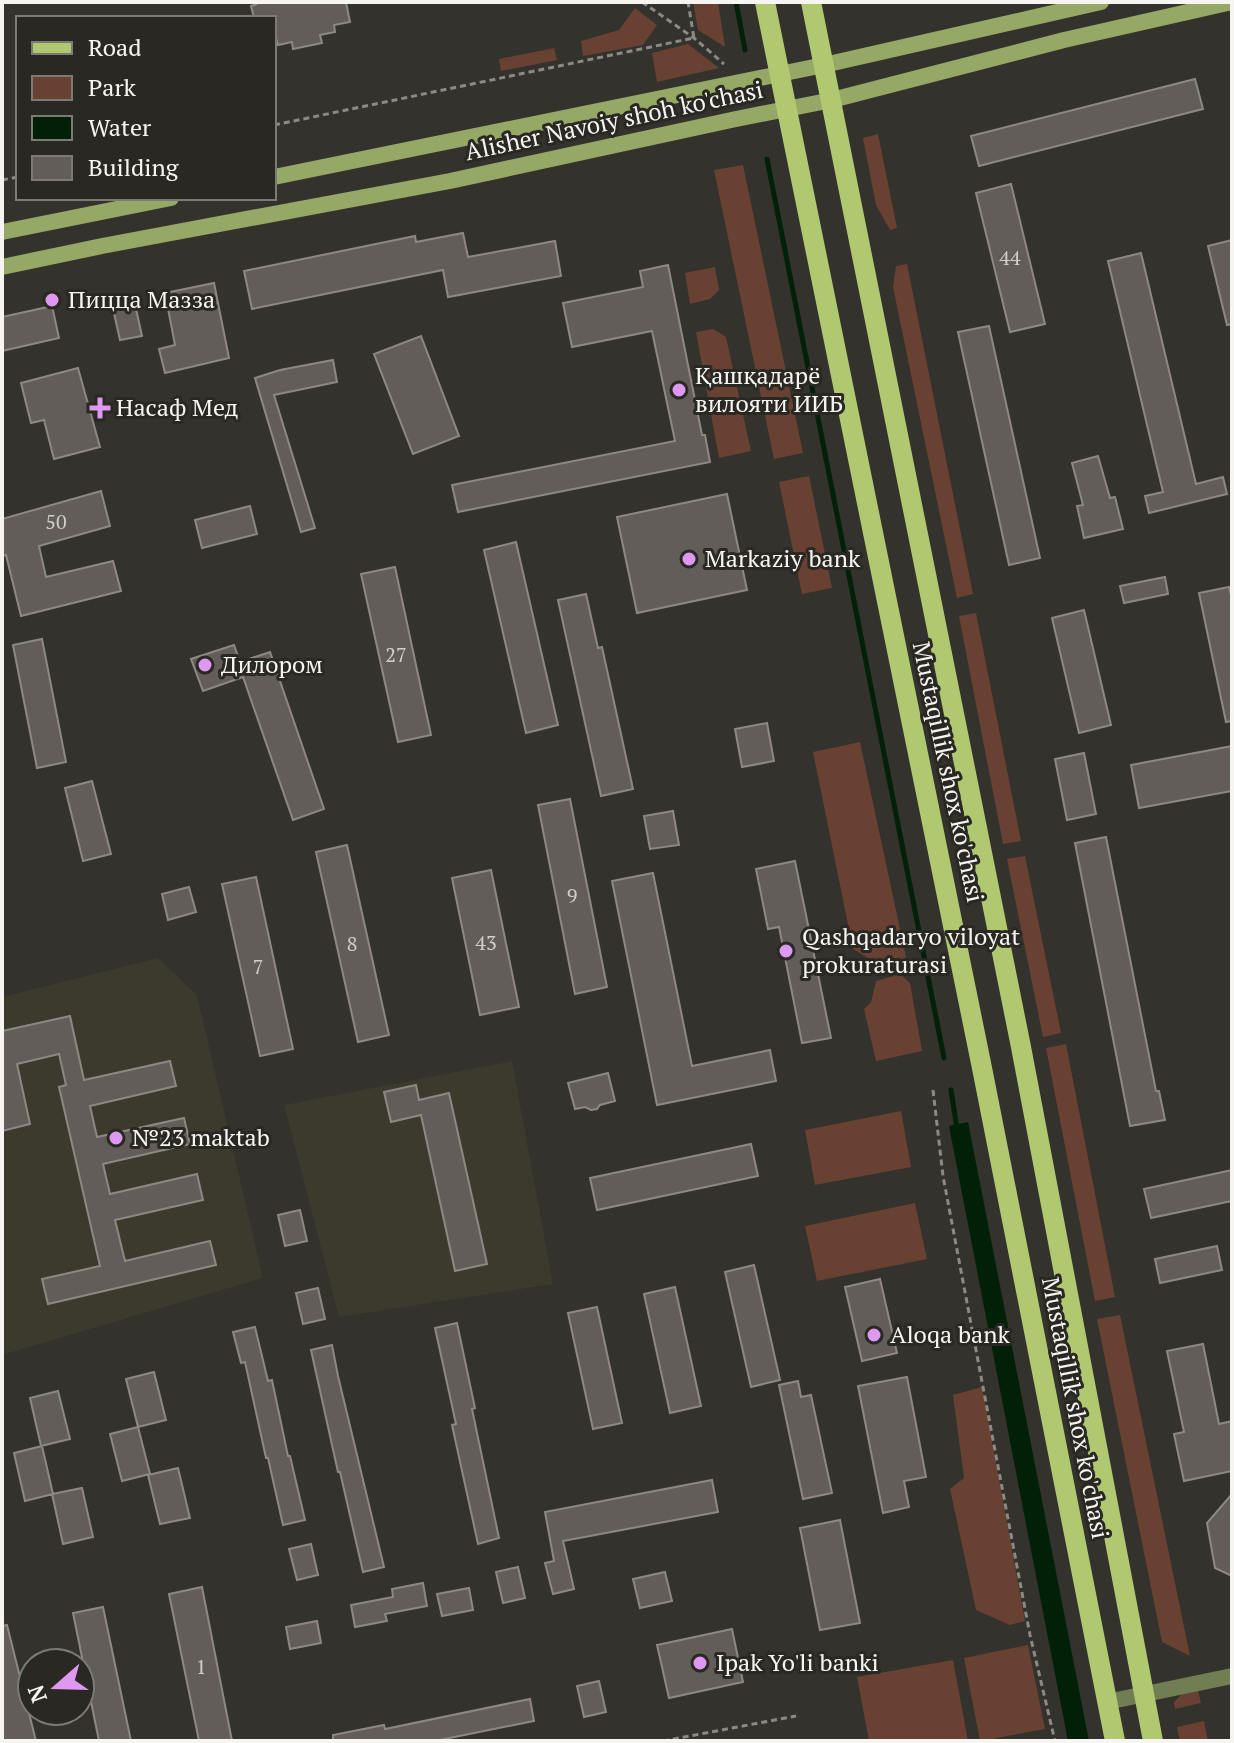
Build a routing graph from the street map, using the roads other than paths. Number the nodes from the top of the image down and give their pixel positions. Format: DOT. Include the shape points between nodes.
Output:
graph roads {
  1 [pos="765,2"];
  2 [pos="811,2"];
  3 [pos="1101,2"];
  4 [pos="1232,2"];
  5 [pos="824,65"];
  6 [pos="779,75"];
  7 [pos="832,100"];
  8 [pos="786,109"];
  9 [pos="276,177"];
  10 [pos="161,200"];
  11 [pos="2,232"];
  12 [pos="2,267"];
  13 [pos="1232,1676"];
  14 [pos="1144,1695"];
  15 [pos="1107,1702"];
  16 [pos="1115,1741"];
  17 [pos="1153,1741"];
  1 -- 6 [label="main road, Mustaqillik shox ko'chasi"];
  2 -- 5 [label="main road, Mustaqillik shox ko'chasi"];
  3 -- 5 [label="main road, Alisher Navoiy shoh ko'chasi"];
  4 -- 7 [label="main road, Alisher Navoiy shoh ko'chasi"];
  5 -- 6 [label="main road, Alisher Navoiy shoh ko'chasi"];
  5 -- 7 [label="main road, Mustaqillik shox ko'chasi"];
  6 -- 8 [label="main road, Mustaqillik shox ko'chasi"];
  6 -- 9 [label="main road, Alisher Navoiy shoh ko'chasi"];
  7 -- 8 [label="main road, Alisher Navoiy shoh ko'chasi"];
  7 -- 14 [label="main road, Mustaqillik shox ko'chasi"];
  8 -- 12 [label="main road, Alisher Navoiy shoh ko'chasi" via="450,181"];
  8 -- 15 [label="main road, Mustaqillik shox ko'chasi"];
  10 -- 11 [label="main road"];
  13 -- 14 [label="street"];
  14 -- 15 [label="street"];
  14 -- 17 [label="main road, Mustaqillik shox ko'chasi"];
  15 -- 16 [label="main road, Mustaqillik shox ko'chasi"];
}
